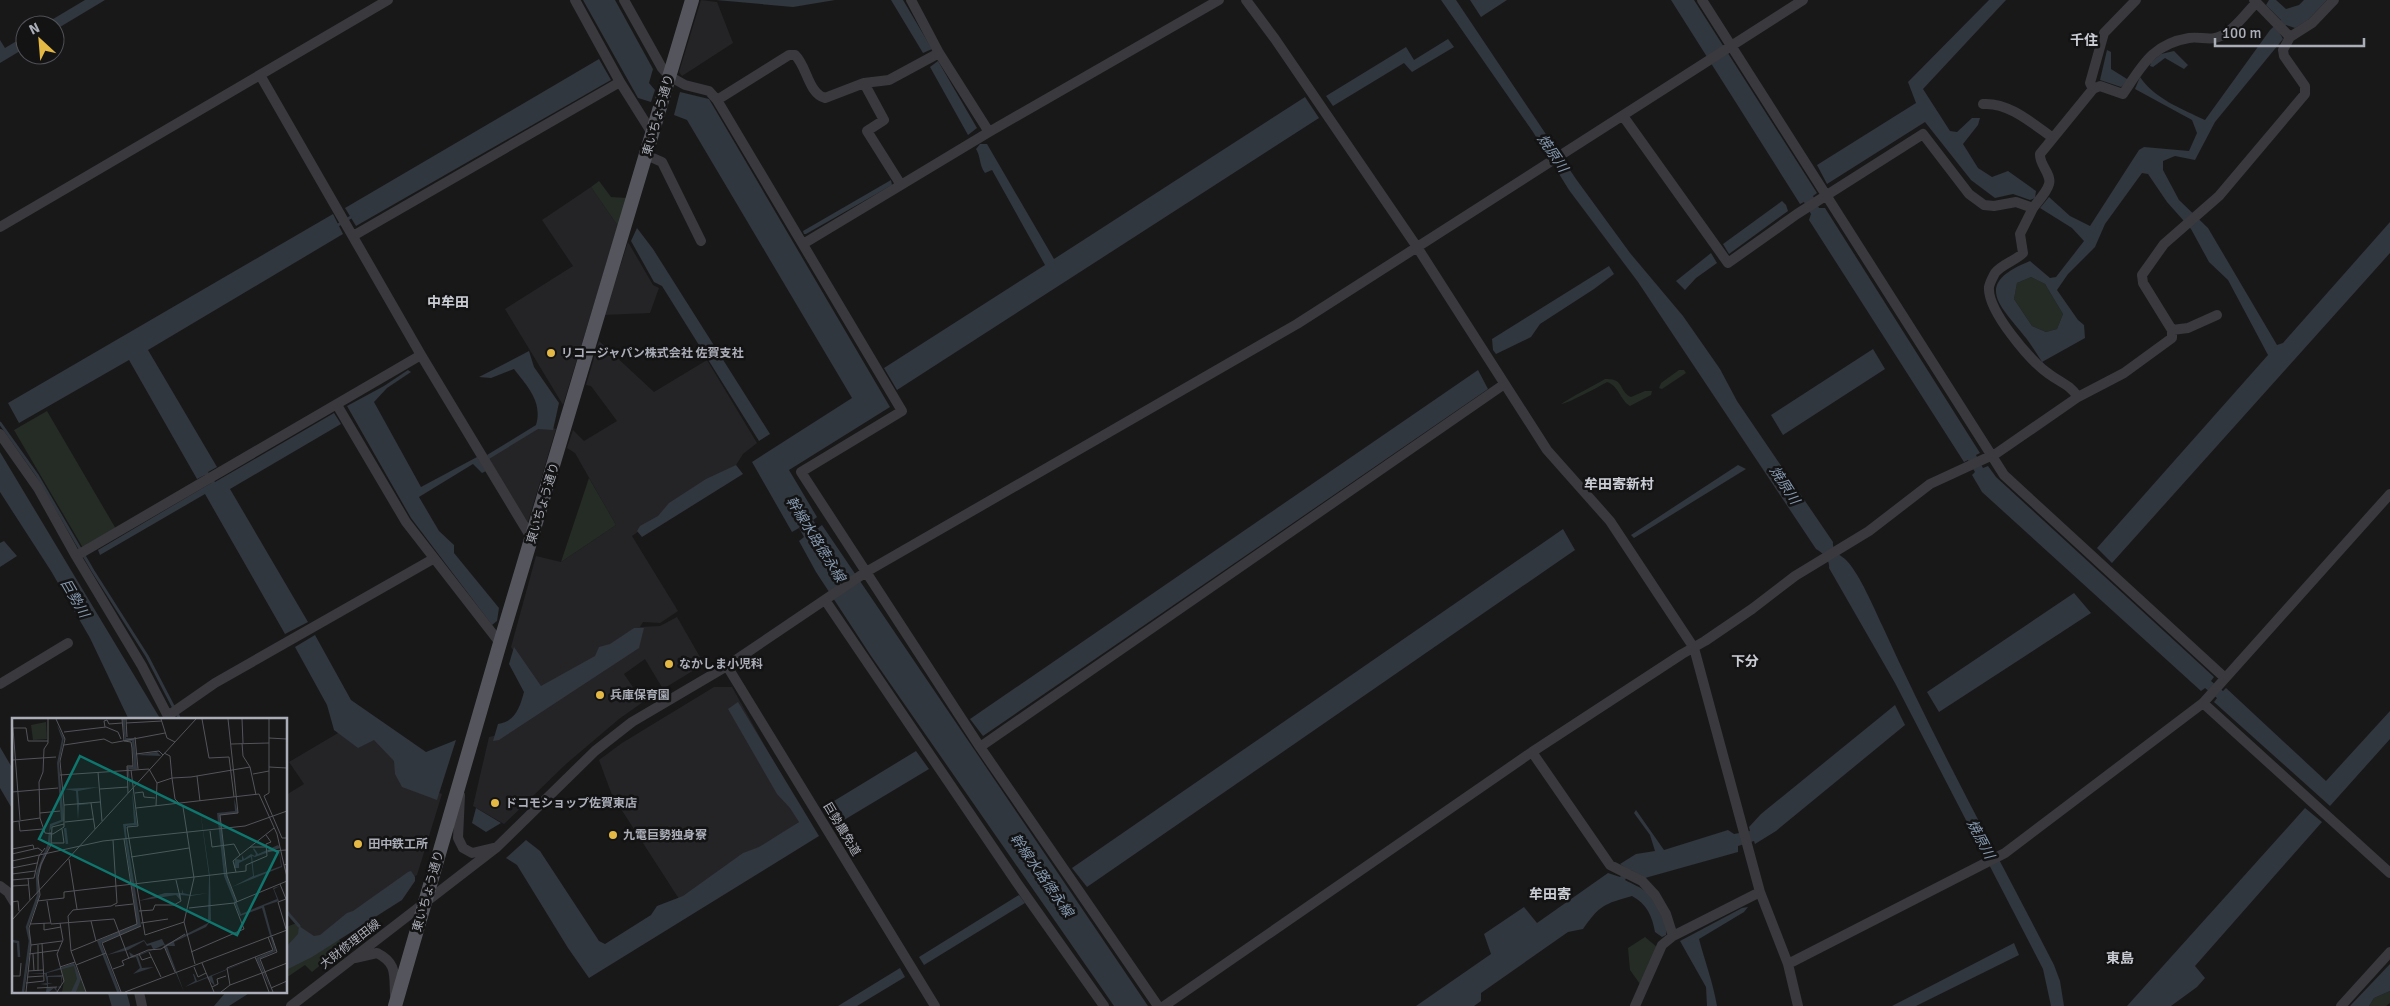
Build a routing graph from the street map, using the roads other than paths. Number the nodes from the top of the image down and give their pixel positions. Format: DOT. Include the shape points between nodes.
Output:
graph roads {
  1 [pos="388,0"];
  2 [pos="575,0"];
  3 [pos="624,0"];
  4 [pos="692,0"];
  5 [pos="911,0"];
  6 [pos="1219,0"];
  7 [pos="1246,0"];
  8 [pos="1702,0"];
  9 [pos="1803,0"];
  10 [pos="2136,0"];
  11 [pos="2334,0"];
  12 [pos="2255,1"];
  13 [pos="2283,30"];
  14 [pos="1731,46"];
  15 [pos="940,53"];
  16 [pos="260,74"];
  17 [pos="669,76"];
  18 [pos="620,82"];
  19 [pos="864,83"];
  20 [pos="2093,89"];
  21 [pos="717,100"];
  22 [pos="1983,104"];
  23 [pos="1623,116"];
  24 [pos="989,132"];
  25 [pos="652,133"];
  26 [pos="2053,138"];
  27 [pos="646,155"];
  28 [pos="901,185"];
  29 [pos="1822,198"];
  30 [pos="2033,208"];
  31 [pos="0,227"];
  32 [pos="353,236"];
  33 [pos="701,241"];
  34 [pos="803,244"];
  35 [pos="1417,247"];
  36 [pos="2217,315"];
  37 [pos="2172,330"];
  38 [pos="421,355"];
  39 [pos="1503,385"];
  40 [pos="2078,397"];
  41 [pos="337,405"];
  42 [pos="0,434"];
  43 [pos="1990,456"];
  44 [pos="2390,494"];
  45 [pos="532,539"];
  46 [pos="80,554"];
  47 [pos="433,559"];
  48 [pos="866,572"];
  49 [pos="825,600"];
  50 [pos="68,642"];
  51 [pos="500,643"];
  52 [pos="1694,648"];
  53 [pos="727,666"];
  54 [pos="2222,681"];
  55 [pos="0,684"];
  56 [pos="2206,699"];
  57 [pos="173,714"];
  58 [pos="980,747"];
  59 [pos="1532,752"];
  60 [pos="460,779"];
  61 [pos="497,847"];
  62 [pos="2390,873"];
  63 [pos="0,886"];
  64 [pos="1760,892"];
  65 [pos="12,899"];
  66 [pos="424,902"];
  67 [pos="1673,936"];
  68 [pos="2390,952"];
  69 [pos="351,959"];
  70 [pos="1788,964"];
  71 [pos="291,1006"];
  72 [pos="395,1006"];
  73 [pos="935,1006"];
  74 [pos="1104,1006"];
  75 [pos="1158,1006"];
  76 [pos="1164,1006"];
  77 [pos="1635,1006"];
  78 [pos="1798,1006"];
  79 [pos="2341,1006"];
  1 -- 16 [label="street"];
  2 -- 18 [label="street"];
  3 -- 17 [label="street"];
  4 -- 17 [label="main road, 東いちょう通り"];
  5 -- 15 [label="street"];
  6 -- 24 [label="street"];
  7 -- 35 [label="street"];
  8 -- 14 [label="street"];
  9 -- 14 [label="street, 大財修理田線"];
  10 -- 20 [label="street" via="2104,33 2090,83"];
  11 -- 13 [label="street" via="2312,22"];
  12 -- 13 [label="street"];
  12 -- 20 [label="street" via="2225,35 2213,40 2189,38 2150,55 2123,94 2100,86"];
  13 -- 37 [label="street" via="2284,56 2305,86 2305,94 2219,196 2164,244 2142,275 2143,283"];
  14 -- 23 [label="street, 大財修理田線"];
  14 -- 29 [label="street"];
  15 -- 19 [label="street" via="889,80"];
  15 -- 24 [label="street"];
  16 -- 31 [label="street"];
  16 -- 32 [label="street"];
  17 -- 21 [label="street" via="685,85 709,91"];
  17 -- 25 [label="main road, 東いちょう通り"];
  18 -- 25 [label="street"];
  18 -- 32 [label="street"];
  19 -- 21 [label="street" via="833,96 820,97 800,59 789,55"];
  19 -- 28 [label="street" via="884,120 867,131"];
  20 -- 26 [label="street"];
  21 -- 34 [label="street"];
  22 -- 26 [label="street" via="1994,103 2020,114"];
  23 -- 29 [label="street" via="1728,263"];
  23 -- 35 [label="street, 大財修理田線"];
  24 -- 28 [label="street"];
  25 -- 27 [label="main road, 東いちょう通り"];
  26 -- 30 [label="street" via="2040,154 2049,185"];
  27 -- 33 [label="street" via="662,162"];
  27 -- 45 [label="main road, 東いちょう通り"];
  28 -- 34 [label="street"];
  29 -- 30 [label="street" via="1923,134 1969,194 1984,205 2016,202"];
  29 -- 43 [label="street"];
  30 -- 40 [label="street" via="2020,234 2024,253 1994,274 1989,288 1990,297 2025,352 2049,375 2069,385"];
  32 -- 38 [label="street"];
  34 -- 48 [label="street" via="902,411 801,472"];
  35 -- 39 [label="street"];
  35 -- 48 [label="street, 大財修理田線" via="1298,324"];
  36 -- 37 [label="street" via="2188,328"];
  37 -- 40 [label="street" via="2172,338 2124,373"];
  38 -- 41 [label="street"];
  38 -- 45 [label="street"];
  39 -- 52 [label="street" via="1547,450 1610,521"];
  39 -- 58 [label="street"];
  40 -- 43 [label="street"];
  41 -- 46 [label="street"];
  41 -- 47 [label="street" via="406,522"];
  42 -- 46 [label="street"];
  43 -- 52 [label="street" via="1930,484 1869,531 1795,576"];
  43 -- 54 [label="street" via="2004,475"];
  44 -- 54 [label="street"];
  45 -- 51 [label="main road, 東いちょう通り"];
  46 -- 57 [label="street" via="142,666"];
  47 -- 51 [label="street"];
  47 -- 57 [label="street" via="214,683"];
  48 -- 49 [label="street, 大財修理田線"];
  48 -- 58 [label="street"];
  49 -- 53 [label="street, 大財修理田線"];
  49 -- 74 [label="street"];
  50 -- 55 [label="street"];
  51 -- 60 [label="main road, 東いちょう通り"];
  52 -- 59 [label="street"];
  52 -- 64 [label="street"];
  53 -- 61 [label="street, 大財修理田線" via="632,722 595,751"];
  53 -- 73 [label="street, 巨勢農免道"];
  54 -- 56 [label="street"];
  56 -- 62 [label="street"];
  56 -- 70 [label="street" via="2005,853"];
  58 -- 75 [label="street"];
  59 -- 67 [label="street" via="1610,865 1642,881 1655,895"];
  59 -- 76 [label="street"];
  60 -- 61 [label="street" via="458,838 463,848 472,852"];
  60 -- 66 [label="main road, 東いちょう通り"];
  61 -- 66 [label="street, 大財修理田線"];
  63 -- 65 [label="street"];
  64 -- 67 [label="street"];
  64 -- 70 [label="street"];
  66 -- 69 [label="street, 大財修理田線"];
  66 -- 72 [label="main road, 東いちょう通り"];
  67 -- 77 [label="street" via="1662,945"];
  68 -- 79 [label="street"];
  69 -- 71 [label="street, 大財修理田線"];
  69 -- 72 [label="street" via="377,953 388,958 394,969"];
  70 -- 78 [label="street"];
}
